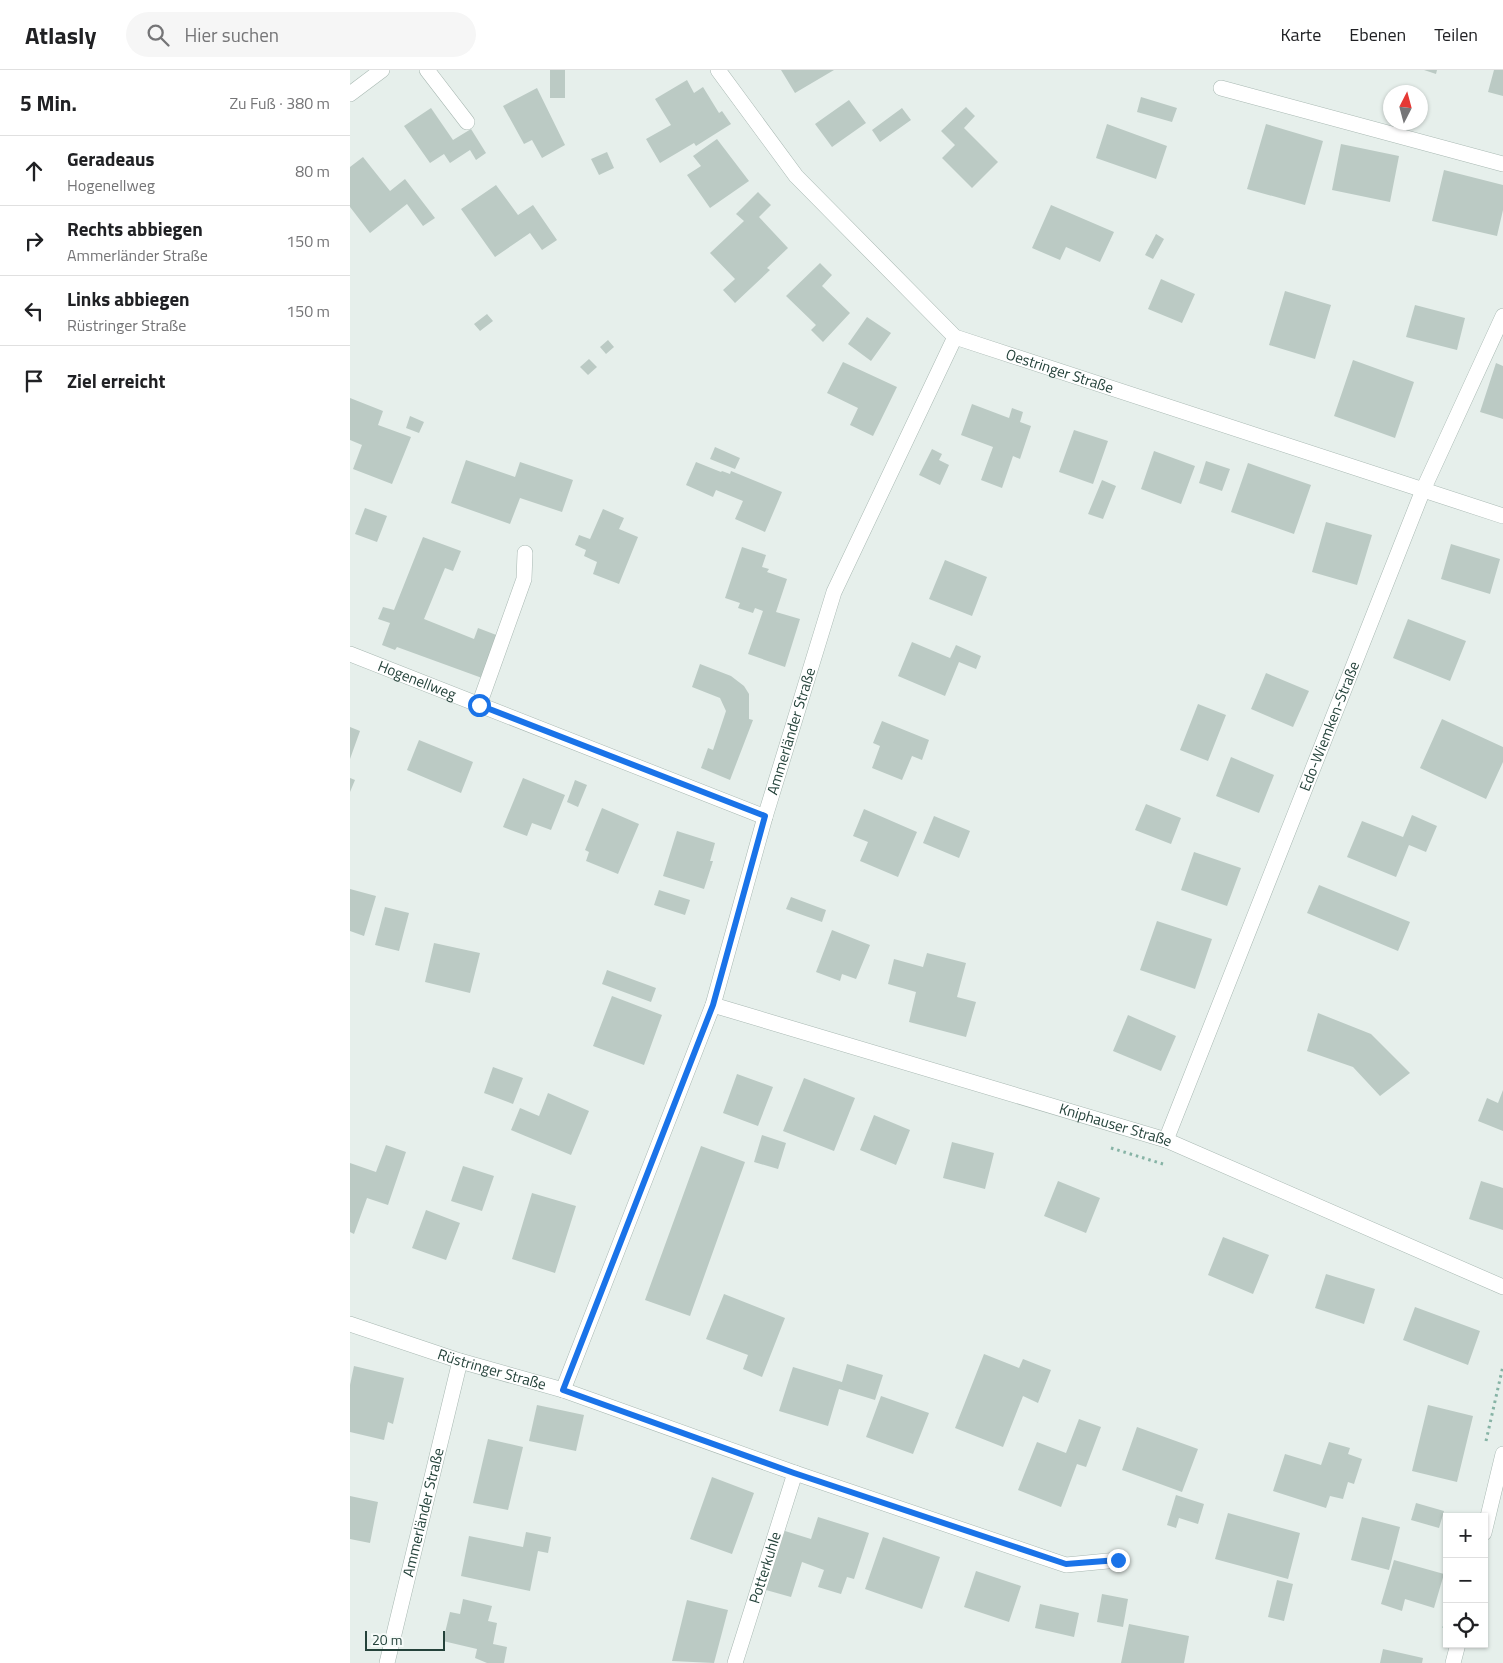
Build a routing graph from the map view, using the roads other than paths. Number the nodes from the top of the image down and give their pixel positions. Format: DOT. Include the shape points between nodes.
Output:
graph roads {
  1 [pos="381,70"];
  2 [pos="427,70"];
  3 [pos="718,70"];
  4 [pos="1221,88"];
  5 [pos="350,94"];
  6 [pos="467,122"];
  7 [pos="1503,164"];
  8 [pos="1503,316"];
  9 [pos="955,338"];
  10 [pos="1422,490"];
  11 [pos="1503,516"];
  12 [pos="525,553"];
  13 [pos="350,654"];
  14 [pos="479,705"];
  15 [pos="765,816"];
  16 [pos="713,1005"];
  17 [pos="1166,1140"];
  18 [pos="1503,1287"];
  19 [pos="350,1324"];
  20 [pos="460,1361"];
  21 [pos="563,1390"];
  22 [pos="1503,1454"];
  23 [pos="794,1473"];
  24 [pos="1488,1516"];
  25 [pos="1118,1560"];
  26 [pos="1457,1648"];
  27 [pos="387,1663"];
  28 [pos="735,1663"];
  29 [pos="1453,1663"];
  1 -- 5 [label="street"];
  2 -- 6 [label="street"];
  3 -- 9 [label="street, Oestringer Straße" via="796,176"];
  4 -- 7 [label="street"];
  8 -- 10 [label="street, Edo-Wiemken-Straße"];
  9 -- 10 [label="street, Oestringer Straße"];
  9 -- 15 [label="street, Ammerländer Straße" via="834,592"];
  10 -- 11 [label="street, Oestringer Straße"];
  10 -- 17 [label="street, Edo-Wiemken-Straße"];
  12 -- 14 [label="street" via="524,579"];
  13 -- 14 [label="street, Hogenellweg"];
  14 -- 15 [label="street, Hogenellweg"];
  15 -- 16 [label="street, Ammerländer Straße"];
  16 -- 17 [label="street, Kniphauser Straße"];
  16 -- 21 [label="street, Ammerländer Straße"];
  17 -- 18 [label="street, Kniphauser Straße"];
  19 -- 20 [label="street, Rüstringer Straße"];
  20 -- 21 [label="street, Rüstringer Straße"];
  20 -- 27 [label="street, Ammerländer Straße"];
  21 -- 23 [label="street, Rüstringer Straße"];
  22 -- 24 [label="street"];
  23 -- 25 [label="street, Rüstringer Straße" via="1066,1564"];
  23 -- 28 [label="street, Potterkuhle"];
  26 -- 29 [label="street"];
}
